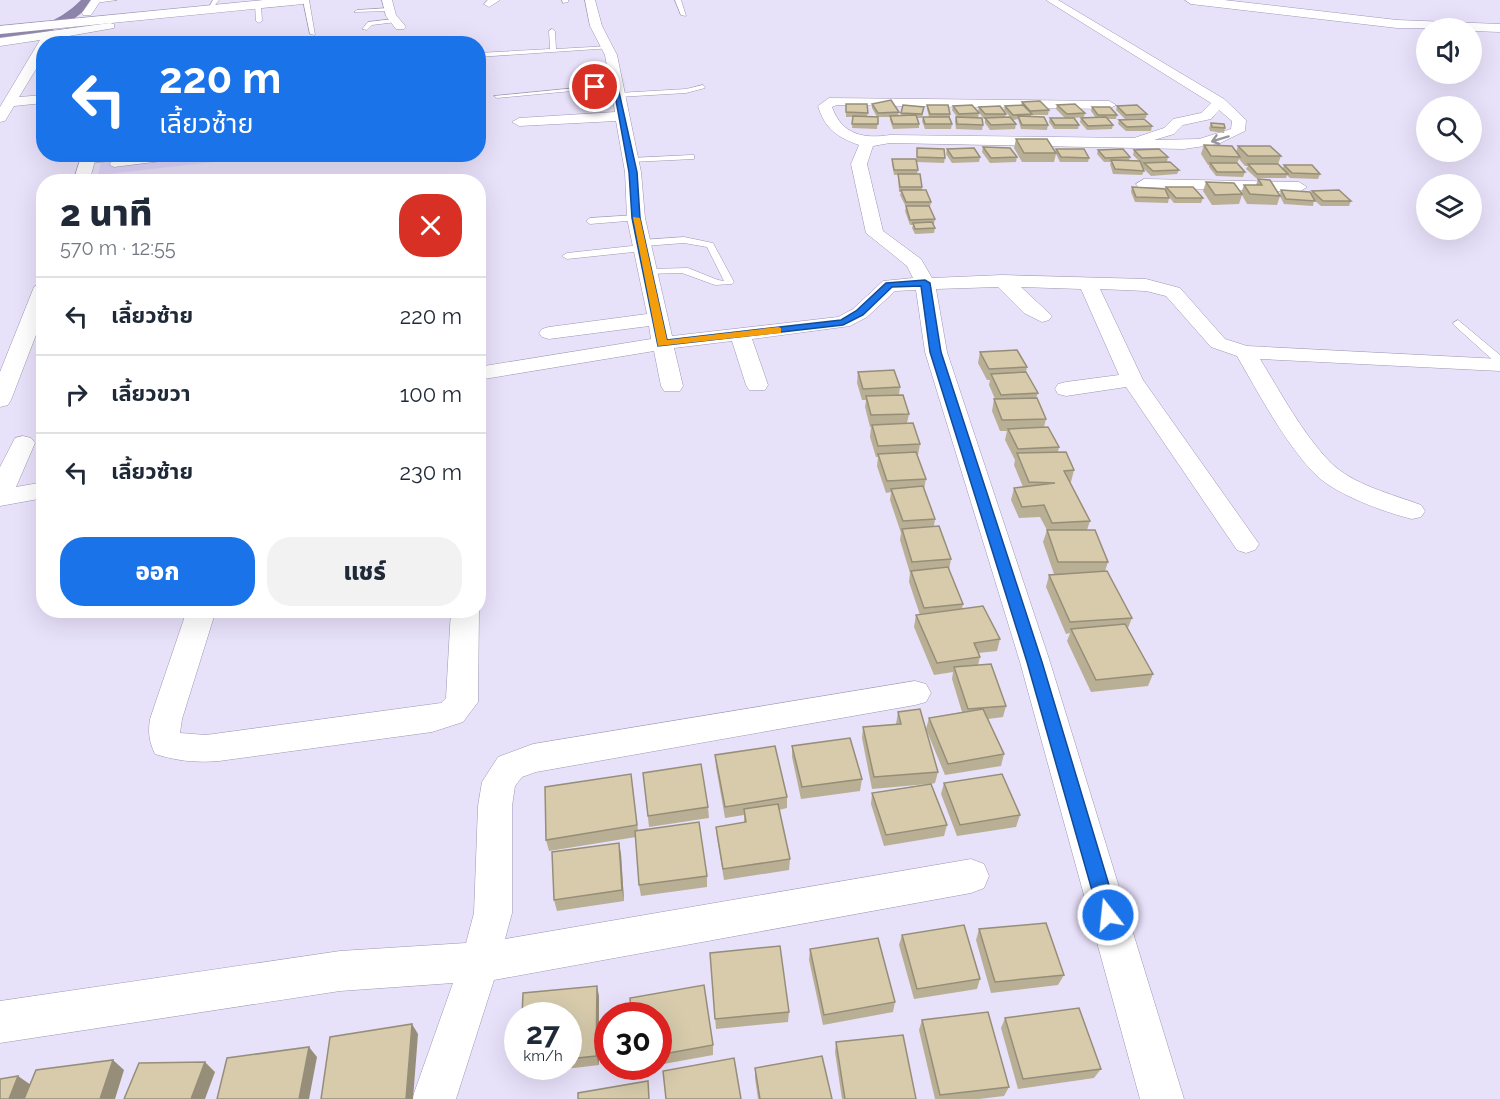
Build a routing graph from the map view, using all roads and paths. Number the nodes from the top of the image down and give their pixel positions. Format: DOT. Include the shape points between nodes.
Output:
graph roads {
  1 [pos="114,0"];
  2 [pos="280,0"];
  3 [pos="304,0"];
  4 [pos="590,0"];
  5 [pos="678,0"];
  6 [pos="1051,0"];
  7 [pos="1191,0"];
  8 [pos="1216,0"];
  9 [pos="96,1"];
  10 [pos="213,4"];
  11 [pos="258,5"];
  12 [pos="357,12"];
  13 [pos="393,14"];
  14 [pos="684,15"];
  15 [pos="81,20"];
  16 [pos="110,21"];
  17 [pos="259,21"];
  18 [pos="1500,26"];
  19 [pos="0,29"];
  20 [pos="365,29"];
  21 [pos="552,31"];
  22 [pos="313,34"];
  23 [pos="43,35"];
  24 [pos="36,36"];
  25 [pos="111,36"];
  26 [pos="0,42"];
  27 [pos="609,48"];
  28 [pos="553,51"];
  29 [pos="36,52"];
  30 [pos="486,55"];
  31 [pos="36,73"];
  32 [pos="27,74"];
  33 [pos="703,87"];
  34 [pos="617,90"];
  35 [pos="497,96"];
  36 [pos="36,100"];
  37 [pos="10,102"];
  38 [pos="1219,102"];
  39 [pos="1110,105"];
  40 [pos="623,116"];
  41 [pos="0,118"];
  42 [pos="519,122"];
  43 [pos="1128,142"];
  44 [pos="867,143"];
  45 [pos="1158,146"];
  46 [pos="690,157"];
  47 [pos="631,160"];
  48 [pos="114,162"];
  49 [pos="141,162"];
  50 [pos="1144,184"];
  51 [pos="1195,185"];
  52 [pos="1299,187"];
  53 [pos="636,218"];
  54 [pos="590,221"];
  55 [pos="643,245"];
  56 [pos="567,256"];
  57 [pos="648,272"];
  58 [pos="1002,281"];
  59 [pos="925,283"];
  60 [pos="1088,284"];
  61 [pos="36,307"];
  62 [pos="1042,316"];
  63 [pos="657,319"];
  64 [pos="1458,322"];
  65 [pos="549,333"];
  66 [pos="740,334"];
  67 [pos="662,344"];
  68 [pos="1245,352"];
  69 [pos="1500,363"];
  70 [pos="486,373"];
  71 [pos="1132,380"];
  72 [pos="758,385"];
  73 [pos="672,386"];
  74 [pos="1066,389"];
  75 [pos="0,399"];
  76 [pos="22,444"];
  77 [pos="36,491"];
  78 [pos="0,497"];
  79 [pos="1412,511"];
  80 [pos="1246,544"];
  81 [pos="199,618"];
  82 [pos="465,618"];
  83 [pos="915,693"];
  84 [pos="971,876"];
  85 [pos="480,962"];
  86 [pos="0,1022"];
  87 [pos="434,1099"];
  88 [pos="1162,1099"];
  1 -- 9 [label="lane"];
  2 -- 10 [label="street"];
  3 -- 11 [label="street"];
  3 -- 22 [label="lane"];
  4 -- 27 [label="street" via="596,26"];
  5 -- 14 [label="lane"];
  6 -- 38 [label="street"];
  7 -- 18 [label="street" via="1385,22"];
  8 -- 18 [label="street" via="1390,19"];
  9 -- 15 [label="street"];
  10 -- 16 [label="street"];
  11 -- 16 [label="street"];
  11 -- 17 [label="lane"];
  12 -- 13 [label="lane"];
  13 -- 20 [label="lane"];
  15 -- 16 [label="street"];
  15 -- 23 [label="street"];
  16 -- 23 [label="street"];
  16 -- 25 [label="street"];
  19 -- 23 [label="street"];
  21 -- 28 [label="lane"];
  24 -- 26 [label="street"];
  27 -- 28 [label="lane"];
  27 -- 34 [label="street"];
  28 -- 30 [label="lane"];
  29 -- 32 [label="street"];
  31 -- 32 [label="street"];
  32 -- 37 [label="street"];
  33 -- 34 [label="lane" via="686,91"];
  34 -- 35 [label="lane"];
  34 -- 40 [label="street"];
  36 -- 37 [label="street"];
  37 -- 41 [label="street"];
  38 -- 43 [label="street" via="1206,116 1178,122 1169,131"];
  38 -- 45 [label="street, one-way" via="1239,120 1238,131 1211,142"];
  39 -- 44 [label="street" via="834,101 825,106 836,131"];
  40 -- 42 [label="street"];
  40 -- 47 [label="street"];
  43 -- 44 [label="street" via="918,138"];
  43 -- 45 [label="street"];
  44 -- 59 [label="street" via="859,164 875,233 915,263"];
  45 -- 51 [label="street"];
  46 -- 47 [label="lane"];
  47 -- 53 [label="street"];
  48 -- 49 [label="lane"];
  50 -- 51 [label="street"];
  51 -- 52 [label="street"];
  53 -- 54 [label="lane"];
  53 -- 55 [label="street"];
  55 -- 56 [label="lane"];
  55 -- 57 [label="street"];
  55 -- 57 [label="lane" via="684,240 710,245 729,282 701,278 687,271"];
  57 -- 63 [label="street"];
  58 -- 59 [label="street"];
  58 -- 60 [label="street"];
  58 -- 62 [label="street" via="1016,289 1030,311"];
  59 -- 66 [label="street" via="890,285 860,313 843,322"];
  59 -- 88 [label="street" via="936,352 1035,662"];
  60 -- 68 [label="street" via="1146,285 1173,292 1218,343"];
  60 -- 71 [label="street"];
  61 -- 75 [label="street"];
  63 -- 65 [label="street"];
  63 -- 67 [label="street"];
  64 -- 69 [label="lane"];
  66 -- 67 [label="street"];
  66 -- 72 [label="street"];
  67 -- 70 [label="street"];
  67 -- 73 [label="street"];
  68 -- 69 [label="street"];
  68 -- 79 [label="street" via="1281,412 1322,468 1353,488"];
  71 -- 74 [label="street"];
  71 -- 80 [label="street"];
  76 -- 78 [label="street"];
  77 -- 78 [label="street"];
  81 -- 82 [label="street" via="166,718 167,744 180,748 285,739 452,713 462,702"];
  83 -- 85 [label="street" via="533,758 510,766 499,782 495,806 493,914"];
  84 -- 85 [label="street"];
  85 -- 86 [label="street" via="340,971"];
  85 -- 87 [label="street"];
}
